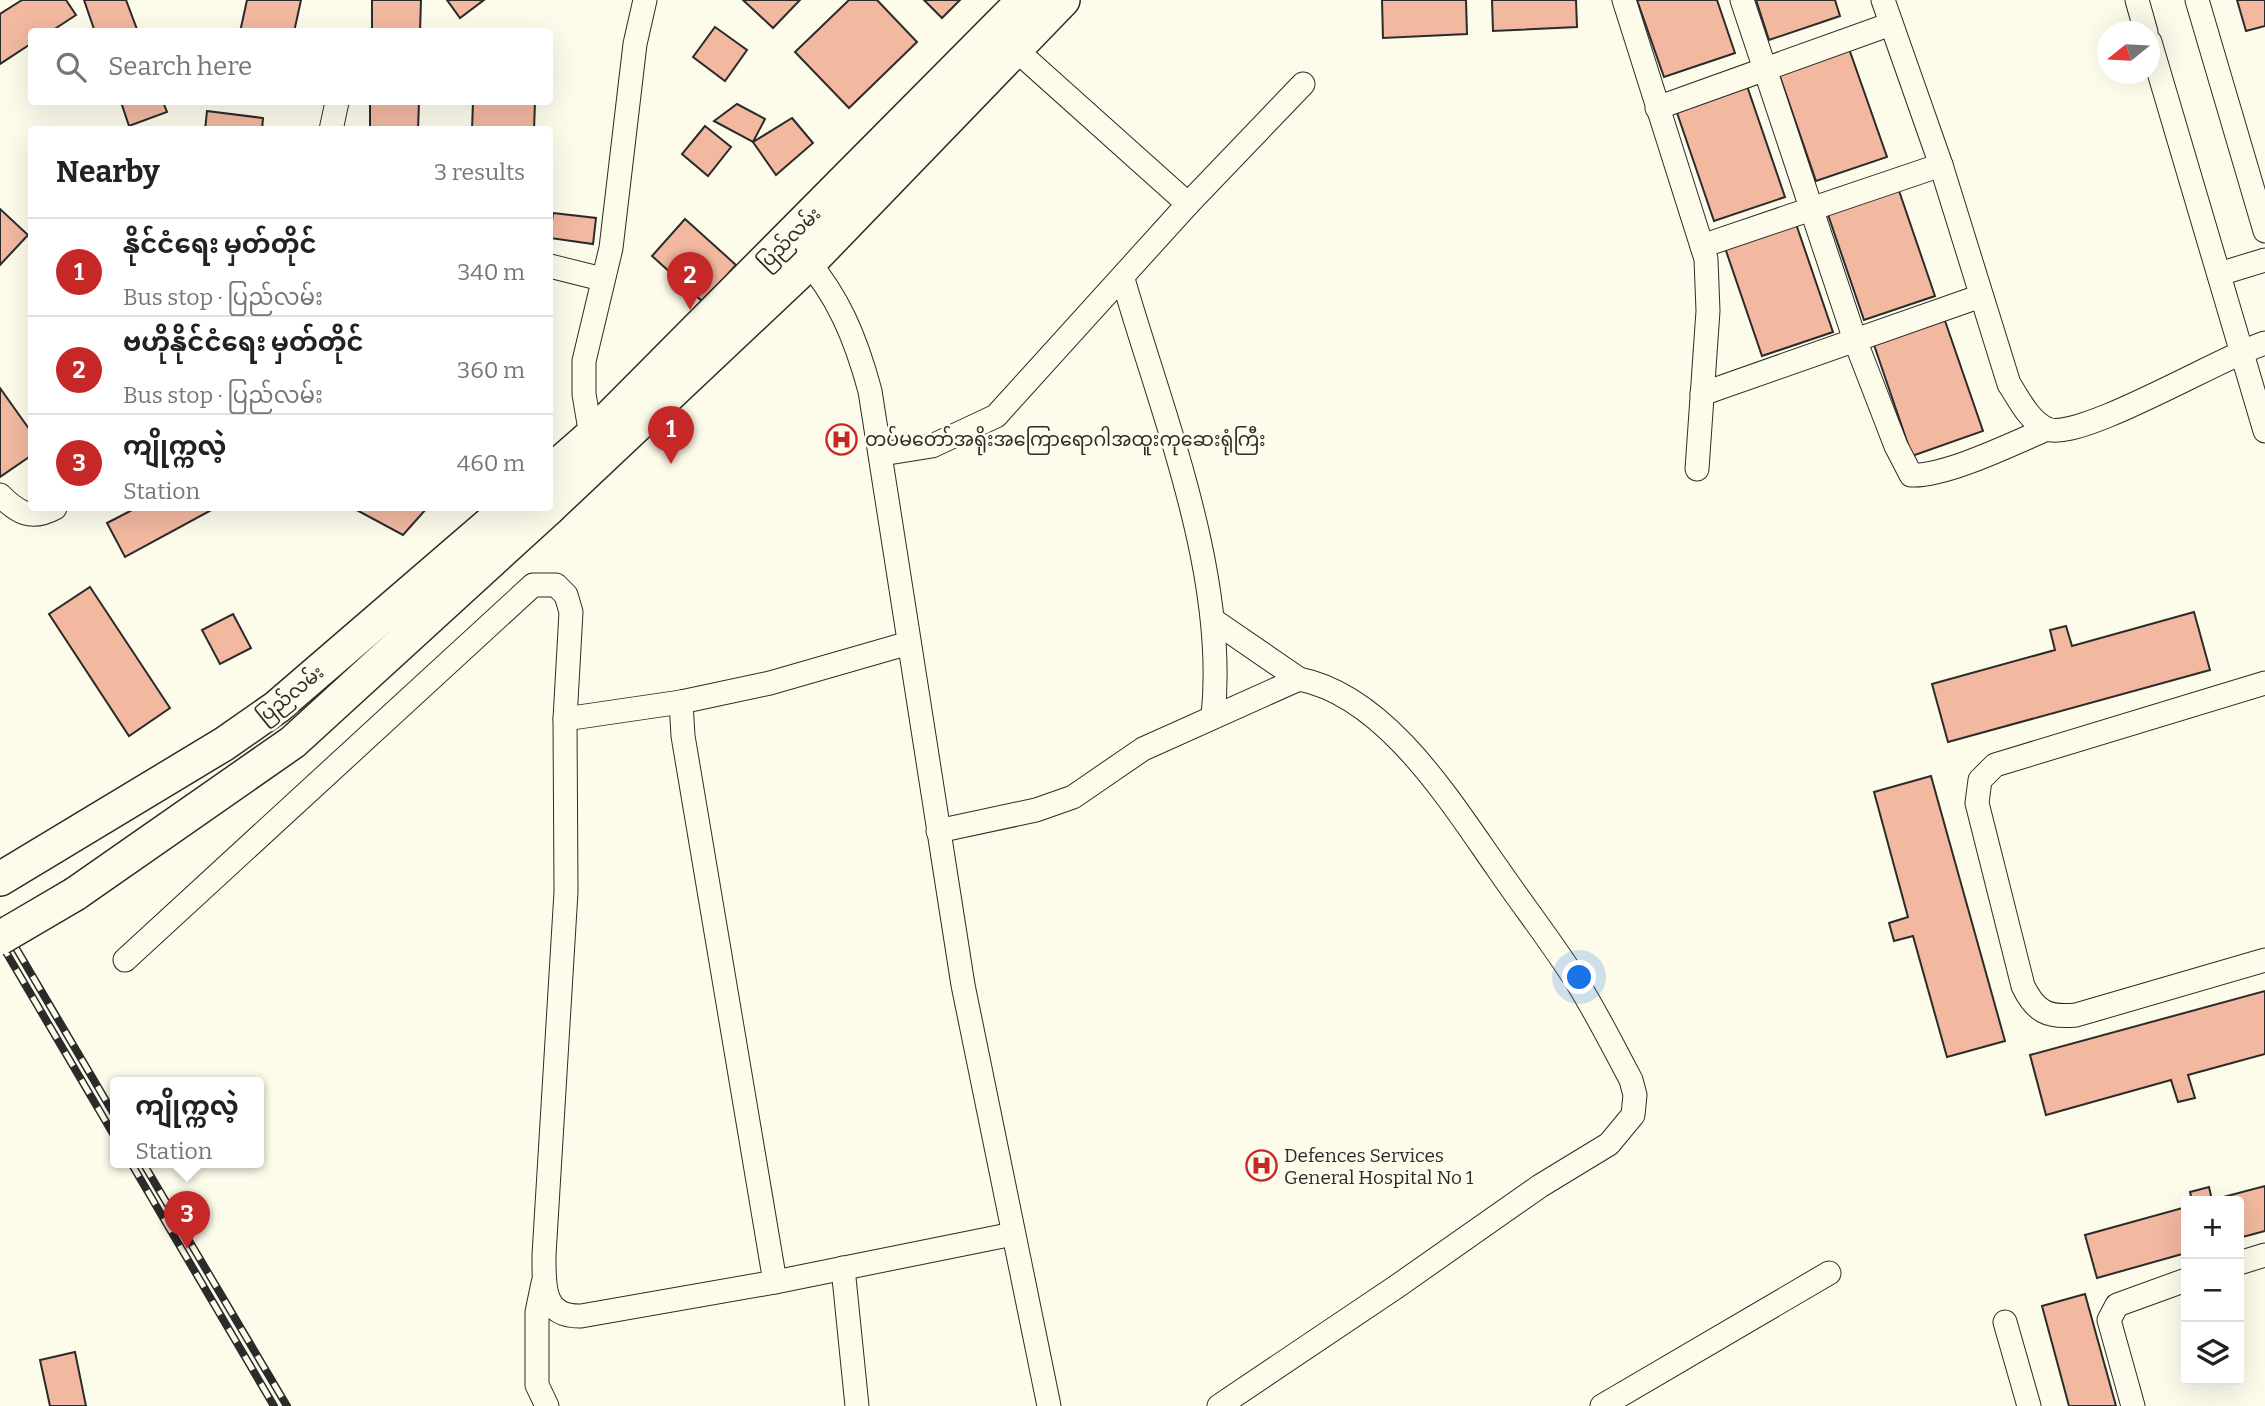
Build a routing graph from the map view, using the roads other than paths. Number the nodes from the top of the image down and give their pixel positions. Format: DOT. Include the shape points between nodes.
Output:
graph roads {
  1 [pos="645,0"];
  2 [pos="1024,0"];
  3 [pos="1063,0"];
  4 [pos="1624,0"];
  5 [pos="1742,0"];
  6 [pos="1883,0"];
  7 [pos="2137,0"];
  8 [pos="2197,0"];
  9 [pos="2143,21"];
  10 [pos="1891,24"];
  11 [pos="1016,49"];
  12 [pos="1765,69"];
  13 [pos="2160,76"];
  14 [pos="1303,84"];
  15 [pos="336,105"];
  16 [pos="1657,108"];
  17 [pos="332,126"];
  18 [pos="1941,165"];
  19 [pos="1188,204"];
  20 [pos="1813,208"];
  21 [pos="2265,231"];
  22 [pos="1702,246"];
  23 [pos="798,251"];
  24 [pos="2265,260"];
  25 [pos="553,267"];
  26 [pos="2219,274"];
  27 [pos="602,279"];
  28 [pos="1123,279"];
  29 [pos="1981,296"];
  30 [pos="1855,340"];
  31 [pos="2265,344"];
  32 [pos="2242,351"];
  33 [pos="1702,394"];
  34 [pos="2047,429"];
  35 [pos="2265,431"];
  36 [pos="600,444"];
  37 [pos="882,454"];
  38 [pos="1697,469"];
  39 [pos="553,470"];
  40 [pos="0,495"];
  41 [pos="553,503"];
  42 [pos="49,511"];
  43 [pos="505,511"];
  44 [pos="546,511"];
  45 [pos="1213,620"];
  46 [pos="909,642"];
  47 [pos="1299,679"];
  48 [pos="2265,682"];
  49 [pos="681,702"];
  50 [pos="1213,716"];
  51 [pos="565,719"];
  52 [pos="938,831"];
  53 [pos="0,879"];
  54 [pos="0,938"];
  55 [pos="125,960"];
  56 [pos="2265,960"];
  57 [pos="1013,1234"];
  58 [pos="2265,1255"];
  59 [pos="2244,1261"];
  60 [pos="843,1268"];
  61 [pos="1829,1273"];
  62 [pos="544,1280"];
  63 [pos="775,1282"];
  64 [pos="2181,1282"];
  65 [pos="2005,1322"];
  66 [pos="1226,1404"];
  67 [pos="547,1406"];
  68 [pos="857,1406"];
  69 [pos="1049,1406"];
  70 [pos="1602,1406"];
  71 [pos="2029,1406"];
  72 [pos="2133,1406"];
  1 -- 27 [label="street" via="635,44 611,248"];
  2 -- 23 [label="highway, ပြည်လမ်း"];
  3 -- 11 [label="highway"];
  4 -- 16 [label="street"];
  5 -- 12 [label="street"];
  6 -- 10 [label="street"];
  7 -- 9 [label="street"];
  8 -- 21 [label="street"];
  10 -- 12 [label="street"];
  10 -- 18 [label="street"];
  11 -- 19 [label="street"];
  11 -- 23 [label="highway"];
  12 -- 16 [label="street"];
  12 -- 20 [label="street"];
  13 -- 26 [label="street"];
  14 -- 19 [label="street"];
  15 -- 17 [label="street"];
  16 -- 22 [label="street"];
  18 -- 20 [label="street"];
  18 -- 29 [label="street"];
  19 -- 28 [label="street"];
  20 -- 22 [label="street"];
  20 -- 30 [label="street"];
  22 -- 33 [label="street" via="1708,311"];
  23 -- 36 [label="highway"];
  23 -- 37 [label="street" via="840,305 859,349"];
  24 -- 26 [label="street"];
  25 -- 27 [label="street"];
  26 -- 32 [label="street"];
  27 -- 36 [label="street" via="584,361 584,394"];
  28 -- 37 [label="street" via="996,416 932,446"];
  28 -- 45 [label="street" via="1170,429"];
  29 -- 30 [label="street"];
  29 -- 34 [label="street" via="2009,384 2028,414"];
  30 -- 33 [label="street"];
  30 -- 34 [label="street" via="1912,475 1923,476 1976,458"];
  31 -- 32 [label="street"];
  32 -- 34 [label="street" via="2111,415 2065,430"];
  32 -- 35 [label="street"];
  33 -- 38 [label="street"];
  36 -- 39 [label="highway"];
  36 -- 41 [label="highway"];
  37 -- 46 [label="street"];
  40 -- 42 [label="street" via="28,515"];
  43 -- 53 [label="highway, ပြည်လမ်း" via="277,707"];
  44 -- 54 [label="highway, bridge" via="293,742 75,894"];
  45 -- 47 [label="street"];
  45 -- 50 [label="street" via="1218,673"];
  46 -- 49 [label="street" via="770,683"];
  46 -- 52 [label="street"];
  47 -- 50 [label="street"];
  47 -- 66 [label="street" via="1328,688 1391,732 1453,805 1578,983 1631,1080 1633,1115 1609,1144 1539,1186"];
  48 -- 56 [label="street" via="1995,765 1980,780 1977,803 2023,986 2042,1012 2056,1017 2076,1015"];
  49 -- 51 [label="street"];
  49 -- 63 [label="street"];
  50 -- 52 [label="street" via="1143,749 1073,797 1036,810"];
  51 -- 55 [label="street" via="570,612 566,595 556,585 533,585"];
  51 -- 62 [label="street" via="566,892"];
  52 -- 57 [label="street" via="963,985"];
  57 -- 60 [label="street"];
  57 -- 69 [label="street"];
  58 -- 59 [label="street"];
  60 -- 63 [label="street"];
  60 -- 68 [label="street"];
  61 -- 70 [label="street"];
  62 -- 63 [label="street" via="554,1309 565,1316"];
  62 -- 67 [label="street" via="537,1312 537,1385"];
  64 -- 72 [label="street" via="2117,1305 2109,1320"];
  65 -- 71 [label="street"];
}
